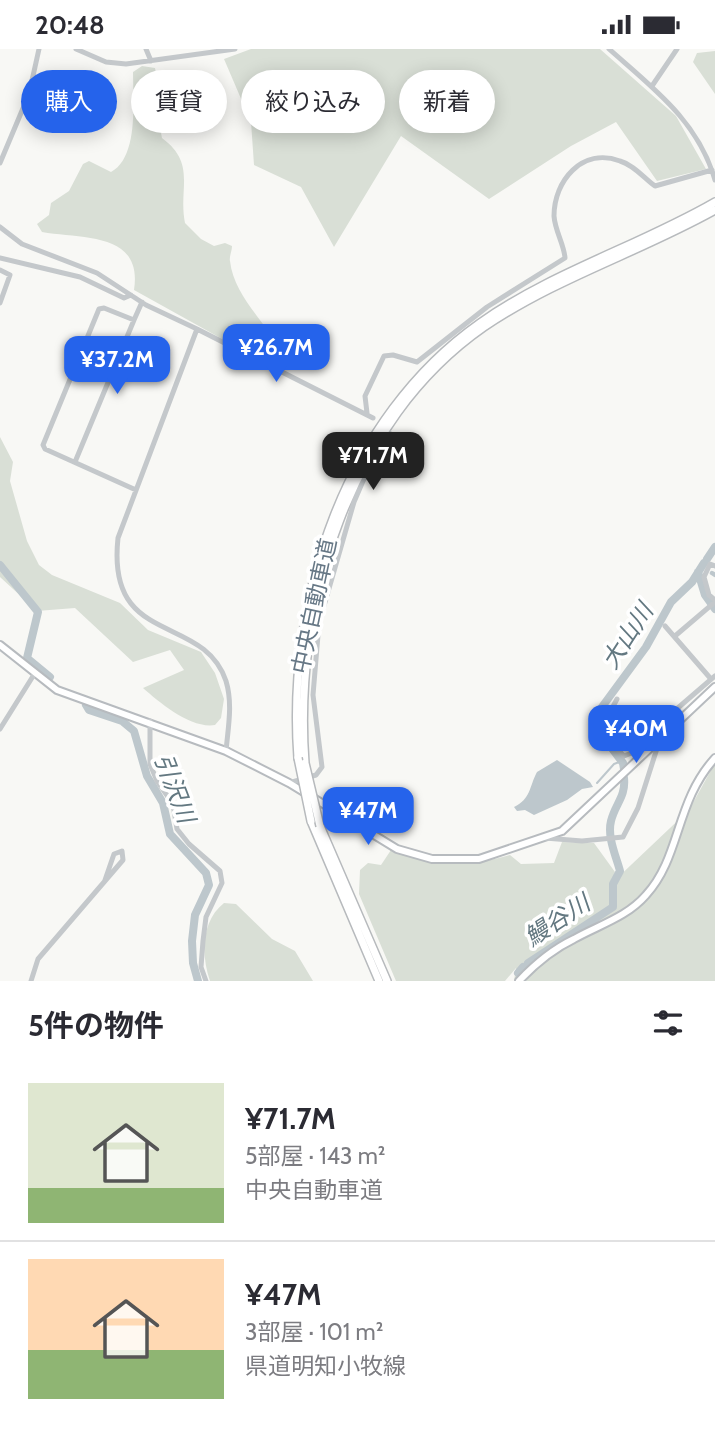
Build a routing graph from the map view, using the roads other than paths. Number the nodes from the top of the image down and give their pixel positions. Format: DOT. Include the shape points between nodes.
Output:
graph roads {
  1 [pos="39,49"];
  2 [pos="76,49"];
  3 [pos="146,49"];
  4 [pos="235,49"];
  5 [pos="609,49"];
  6 [pos="677,49"];
  7 [pos="151,61"];
  8 [pos="652,86"];
  9 [pos="0,163"];
  10 [pos="712,170"];
  11 [pos="715,180"];
  12 [pos="715,202"];
  13 [pos="715,210"];
  14 [pos="0,227"];
  15 [pos="0,258"];
  16 [pos="0,270"];
  17 [pos="131,295"];
  18 [pos="142,302"];
  19 [pos="0,303"];
  20 [pos="134,320"];
  21 [pos="197,329"];
  22 [pos="367,413"];
  23 [pos="373,418"];
  24 [pos="390,434"];
  25 [pos="75,462"];
  26 [pos="136,490"];
  27 [pos="715,566"];
  28 [pos="713,603"];
  29 [pos="665,626"];
  30 [pos="675,636"];
  31 [pos="0,645"];
  32 [pos="35,673"];
  33 [pos="713,677"];
  34 [pos="715,687"];
  35 [pos="617,699"];
  36 [pos="150,721"];
  37 [pos="0,729"];
  38 [pos="660,739"];
  39 [pos="226,751"];
  40 [pos="715,758"];
  41 [pos="302,761"];
  42 [pos="289,783"];
  43 [pos="545,838"];
  44 [pos="105,880"];
  45 [pos="31,981"];
  46 [pos="206,981"];
  47 [pos="379,981"];
  48 [pos="387,981"];
  49 [pos="519,981"];
  1 -- 9 [label="street" via="29,94"];
  2 -- 7 [label="street" via="116,64"];
  3 -- 7 [label="street"];
  4 -- 7 [label="street"];
  5 -- 8 [label="street"];
  6 -- 8 [label="street"];
  8 -- 10 [label="street" via="692,128"];
  10 -- 11 [label="street"];
  10 -- 22 [label="street" via="655,186 631,166 612,159 590,160 573,168 561,185 554,220 565,258 487,307 417,362 384,356 365,396"];
  12 -- 41 [label="highway, 中央自動車道" via="547,283 481,322 440,355 388,413 346,488 314,586 298,676"];
  13 -- 41 [label="highway, 中央自動車道" via="550,289 484,328 444,359 393,417 348,500 321,588 305,677"];
  14 -- 17 [label="street" via="22,244 97,273"];
  15 -- 17 [label="street" via="80,277 124,297"];
  16 -- 19 [label="street" via="10,275"];
  17 -- 18 [label="street"];
  18 -- 20 [label="street"];
  18 -- 21 [label="street"];
  20 -- 25 [label="street"];
  20 -- 25 [label="street" via="99,309 43,445"];
  21 -- 22 [label="street" via="304,386"];
  21 -- 26 [label="street"];
  22 -- 23 [label="street"];
  24 -- 42 [label="street" via="354,502 319,623 313,695 322,767 316,775"];
  25 -- 26 [label="street"];
  26 -- 39 [label="street" via="118,538 118,577 137,611 152,624 198,646 219,668 226,681 230,713"];
  27 -- 28 [label="street" via="710,564 704,577"];
  28 -- 30 [label="street"];
  29 -- 30 [label="street"];
  30 -- 33 [label="street"];
  31 -- 32 [label="main road"];
  32 -- 36 [label="main road" via="70,696"];
  32 -- 37 [label="street"];
  33 -- 35 [label="street" via="624,756 600,731"];
  34 -- 38 [label="main road"];
  36 -- 39 [label="main road"];
  36 -- 46 [label="street" via="150,764 173,804 177,829 220,871 222,883 206,917 202,941 201,967"];
  38 -- 43 [label="main road" via="576,820"];
  38 -- 43 [label="street" via="657,757 623,837"];
  39 -- 42 [label="main road"];
  40 -- 49 [label="main road" via="696,782 663,872 647,894 627,912 544,957"];
  41 -- 47 [label="highway, 中央自動車道, bridge" via="311,821"];
  41 -- 48 [label="highway, 中央自動車道, bridge" via="320,826"];
  42 -- 43 [label="main road" via="397,849 422,857 479,859"];
  44 -- 44 [label="street" via="114,854 122,851 123,860"];
  44 -- 45 [label="street" via="38,959"];
}
